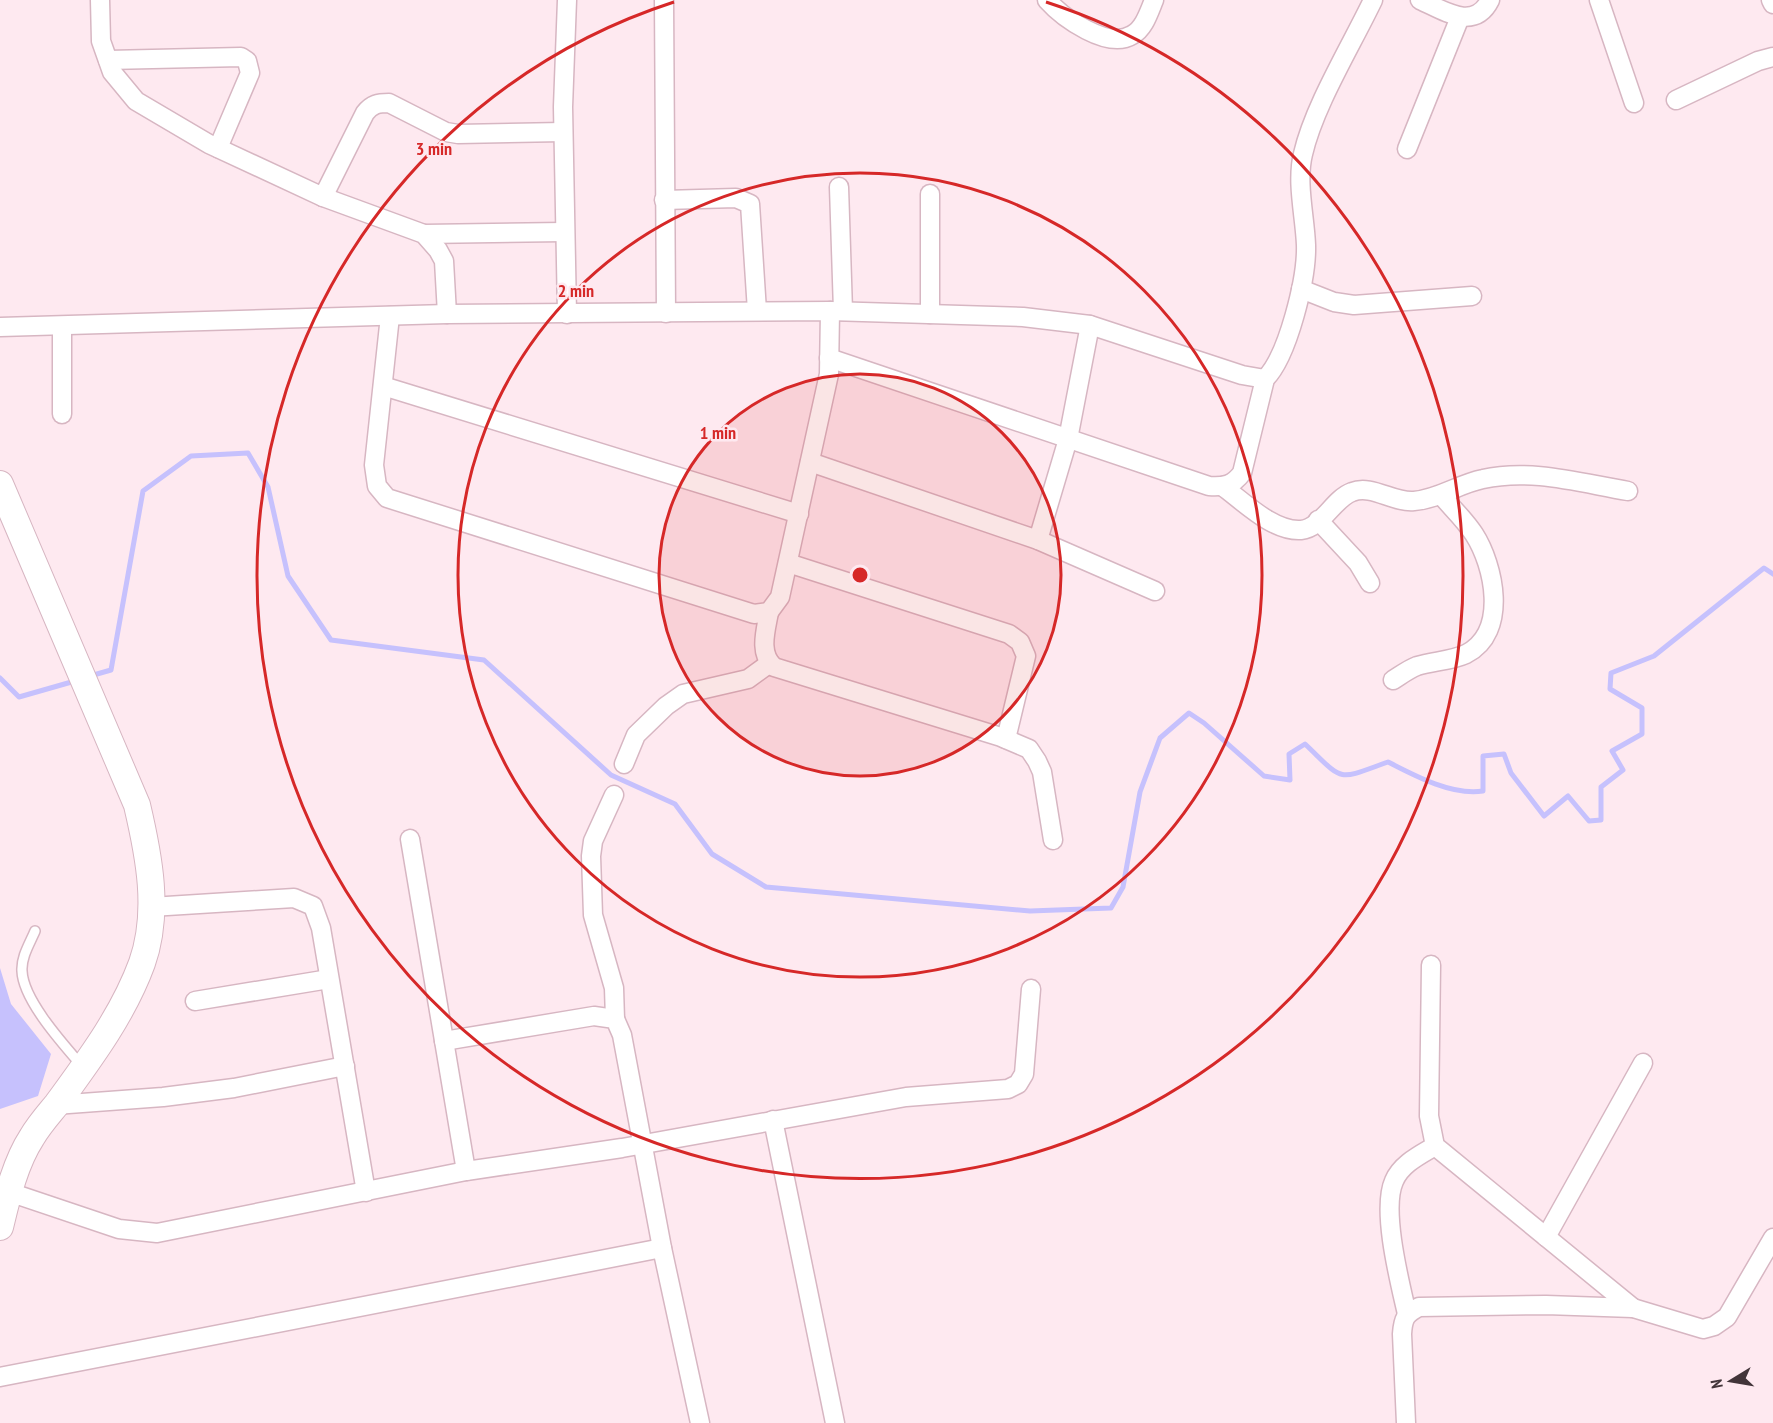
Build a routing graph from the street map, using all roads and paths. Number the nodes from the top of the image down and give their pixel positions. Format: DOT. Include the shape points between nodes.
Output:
graph roads {
  1 [pos="100,0"];
  2 [pos="567,0"];
  3 [pos="664,0"];
  4 [pos="1047,0"];
  5 [pos="1154,0"];
  6 [pos="1372,0"];
  7 [pos="1420,0"];
  8 [pos="1490,0"];
  9 [pos="1599,0"];
  10 [pos="1772,0"];
  11 [pos="1773,4"];
  12 [pos="1460,17"];
  13 [pos="1773,57"];
  14 [pos="108,60"];
  15 [pos="1676,100"];
  16 [pos="1634,104"];
  17 [pos="563,132"];
  18 [pos="218,148"];
  19 [pos="1407,149"];
  20 [pos="839,187"];
  21 [pos="930,194"];
  22 [pos="322,198"];
  23 [pos="664,200"];
  24 [pos="564,232"];
  25 [pos="424,234"];
  26 [pos="1301,289"];
  27 [pos="1472,296"];
  28 [pos="837,311"];
  29 [pos="757,312"];
  30 [pos="666,313"];
  31 [pos="447,314"];
  32 [pos="567,314"];
  33 [pos="930,314"];
  34 [pos="390,315"];
  35 [pos="1090,326"];
  36 [pos="0,327"];
  37 [pos="62,327"];
  38 [pos="829,358"];
  39 [pos="1265,379"];
  40 [pos="383,386"];
  41 [pos="62,414"];
  42 [pos="1068,439"];
  43 [pos="810,462"];
  44 [pos="0,484"];
  45 [pos="1222,486"];
  46 [pos="1628,491"];
  47 [pos="1441,495"];
  48 [pos="799,514"];
  49 [pos="1318,520"];
  50 [pos="1038,540"];
  51 [pos="788,563"];
  52 [pos="1370,583"];
  53 [pos="1155,591"];
  54 [pos="769,612"];
  55 [pos="770,663"];
  56 [pos="1393,680"];
  57 [pos="1006,739"];
  58 [pos="624,764"];
  59 [pos="614,795"];
  60 [pos="410,839"];
  61 [pos="1053,840"];
  62 [pos="151,907"];
  63 [pos="35,931"];
  64 [pos="1431,965"];
  65 [pos="329,979"];
  66 [pos="1031,989"];
  67 [pos="195,1001"];
  68 [pos="615,1019"];
  69 [pos="444,1041"];
  70 [pos="1643,1063"];
  71 [pos="345,1066"];
  72 [pos="83,1068"];
  73 [pos="56,1105"];
  74 [pos="773,1120"];
  75 [pos="642,1144"];
  76 [pos="1435,1146"];
  77 [pos="466,1171"];
  78 [pos="4,1190"];
  79 [pos="366,1192"];
  80 [pos="0,1227"];
  81 [pos="1546,1237"];
  82 [pos="1773,1238"];
  83 [pos="662,1248"];
  84 [pos="1633,1308"];
  85 [pos="1407,1314"];
  86 [pos="0,1377"];
  87 [pos="700,1423"];
  88 [pos="835,1423"];
  89 [pos="1406,1423"];
  1 -- 14 [label="street" via="101,41"];
  2 -- 17 [label="street"];
  3 -- 23 [label="street"];
  4 -- 5 [label="street" via="1076,24 1122,40 1134,35"];
  6 -- 26 [label="street" via="1310,129 1302,157 1306,269"];
  7 -- 12 [label="street"];
  8 -- 12 [label="street" via="1480,14"];
  9 -- 16 [label="street"];
  10 -- 11 [label="street"];
  12 -- 19 [label="street"];
  13 -- 15 [label="street" via="1758,60"];
  14 -- 18 [label="street" via="112,72 136,101"];
  14 -- 18 [label="street" via="241,57 247,61 250,73"];
  17 -- 22 [label="street" via="458,134 446,132 389,103 379,103 365,113"];
  17 -- 24 [label="street"];
  18 -- 22 [label="street"];
  20 -- 28 [label="street"];
  21 -- 33 [label="street"];
  22 -- 25 [label="street"];
  23 -- 29 [label="street" via="736,198 750,204"];
  23 -- 30 [label="street"];
  24 -- 25 [label="street"];
  24 -- 32 [label="street"];
  25 -- 31 [label="street" via="444,261"];
  26 -- 27 [label="street" via="1354,305"];
  26 -- 39 [label="street" via="1275,367"];
  28 -- 29 [label="street"];
  28 -- 33 [label="street"];
  28 -- 38 [label="street"];
  29 -- 30 [label="street"];
  30 -- 32 [label="street"];
  31 -- 32 [label="street"];
  31 -- 34 [label="street"];
  33 -- 35 [label="street" via="1023,317"];
  34 -- 37 [label="street"];
  34 -- 40 [label="street"];
  35 -- 39 [label="street"];
  35 -- 42 [label="street"];
  36 -- 37 [label="street"];
  37 -- 41 [label="street"];
  38 -- 42 [label="street"];
  38 -- 43 [label="street"];
  39 -- 45 [label="street" via="1242,472 1235,482"];
  40 -- 48 [label="street"];
  40 -- 54 [label="street" via="374,465 377,486 387,498 754,614"];
  42 -- 45 [label="street" via="1209,486"];
  42 -- 50 [label="street"];
  43 -- 48 [label="street"];
  43 -- 50 [label="street"];
  44 -- 62 [label="street" via="137,805 148,852"];
  45 -- 49 [label="street" via="1288,528 1300,530"];
  46 -- 47 [label="street" via="1522,474 1466,483"];
  47 -- 49 [label="street" via="1411,502 1361,490 1341,498"];
  47 -- 56 [label="street" via="1473,533 1485,555 1493,582 1493,610 1487,631 1467,653 1415,667"];
  48 -- 51 [label="street"];
  49 -- 52 [label="street" via="1358,563"];
  50 -- 53 [label="street"];
  51 -- 54 [label="street" via="780,597"];
  51 -- 57 [label="street" via="1009,634 1020,642 1026,656"];
  54 -- 55 [label="street" via="764,649"];
  55 -- 57 [label="street"];
  55 -- 58 [label="street" via="748,679 683,694 636,735"];
  57 -- 61 [label="street" via="1029,749 1037,761"];
  59 -- 68 [label="street" via="593,841 591,856 593,915 614,987"];
  60 -- 69 [label="street"];
  62 -- 65 [label="street" via="304,900 313,906 317,916"];
  62 -- 72 [label="street" via="143,962 106,1036"];
  63 -- 72 [label="lane" via="22,961 23,979 40,1012"];
  64 -- 76 [label="street" via="1429,1116"];
  65 -- 67 [label="street"];
  65 -- 71 [label="street"];
  66 -- 74 [label="street" via="1024,1074 1018,1084 996,1091 906,1097"];
  68 -- 69 [label="street" via="594,1016"];
  68 -- 75 [label="street" via="622,1035"];
  69 -- 77 [label="street"];
  70 -- 81 [label="street"];
  71 -- 73 [label="street" via="187,1094"];
  71 -- 79 [label="street"];
  72 -- 73 [label="street"];
  73 -- 78 [label="street" via="31,1137"];
  74 -- 75 [label="street"];
  74 -- 88 [label="street"];
  75 -- 77 [label="street"];
  75 -- 83 [label="street"];
  76 -- 81 [label="street"];
  76 -- 85 [label="street" via="1407,1164 1393,1183 1392,1239"];
  77 -- 79 [label="street"];
  78 -- 79 [label="street" via="119,1229 158,1233"];
  78 -- 80 [label="street"];
  81 -- 84 [label="street"];
  82 -- 84 [label="street" via="1727,1317 1714,1326 1702,1329"];
  83 -- 86 [label="street"];
  83 -- 87 [label="street"];
  84 -- 85 [label="street" via="1419,1307"];
  85 -- 89 [label="street" via="1402,1334"];
}
